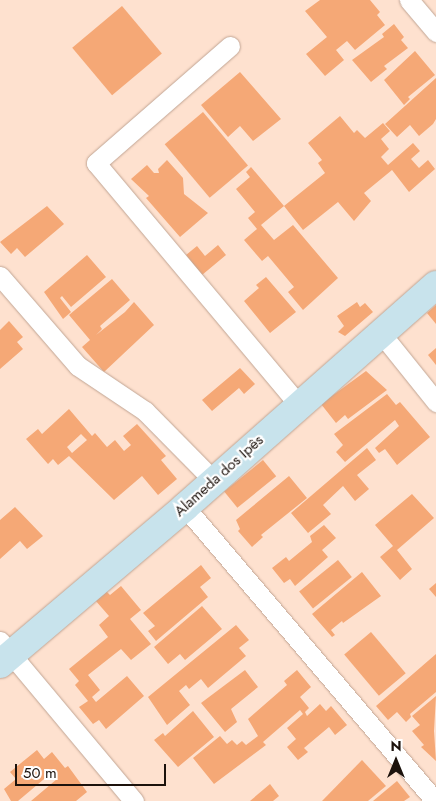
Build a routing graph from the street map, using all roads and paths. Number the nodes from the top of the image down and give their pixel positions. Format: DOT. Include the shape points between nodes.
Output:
graph roads {
  1 [pos="409,0"];
  2 [pos="436,32"];
  3 [pos="230,46"];
  4 [pos="0,276"];
  5 [pos="436,284"];
  6 [pos="380,332"];
  7 [pos="436,402"];
  8 [pos="298,404"];
  9 [pos="214,481"];
  10 [pos="185,507"];
  11 [pos="3,654"];
  12 [pos="134,801"];
  13 [pos="435,801"];
  1 -- 2 [label="street"];
  3 -- 8 [label="street" via="96,163"];
  4 -- 9 [label="street" via="78,366 145,411"];
  5 -- 6 [label="street, Alameda dos Ipês"];
  6 -- 7 [label="street"];
  6 -- 8 [label="street, Alameda dos Ipês"];
  8 -- 9 [label="street, Alameda dos Ipês"];
  9 -- 10 [label="street, Alameda dos Ipês"];
  10 -- 11 [label="street, Alameda dos Ipês"];
  10 -- 13 [label="street"];
  11 -- 12 [label="street"];
}
